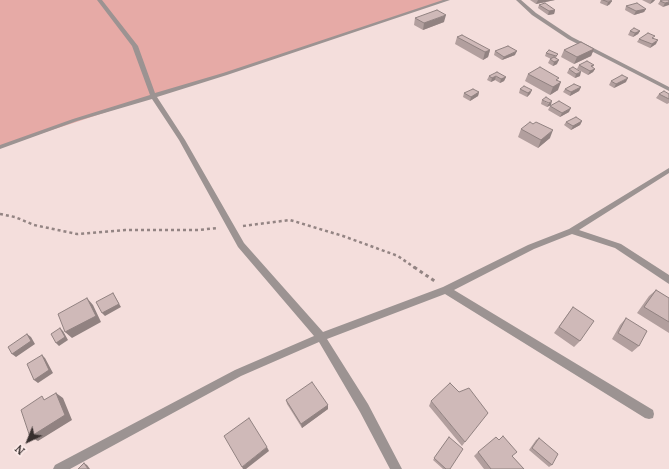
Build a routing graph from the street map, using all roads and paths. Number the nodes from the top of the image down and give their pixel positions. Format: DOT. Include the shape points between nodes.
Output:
graph roads {
  1 [pos="99,0"];
  2 [pos="448,0"];
  3 [pos="518,0"];
  4 [pos="669,89"];
  5 [pos="153,96"];
  6 [pos="0,147"];
  7 [pos="669,170"];
  8 [pos="572,231"];
  9 [pos="669,280"];
  10 [pos="446,290"];
  11 [pos="321,337"];
  12 [pos="648,414"];
  13 [pos="59,469"];
  14 [pos="396,469"];
  1 -- 5 [label="lane" via="135,46"];
  2 -- 5 [label="lane"];
  3 -- 4 [label="lane" via="570,38"];
  5 -- 6 [label="lane"];
  5 -- 11 [label="lane" via="182,140 241,245"];
  7 -- 8 [label="lane"];
  8 -- 9 [label="lane" via="618,246"];
  8 -- 10 [label="lane" via="531,247"];
  10 -- 11 [label="lane"];
  10 -- 12 [label="lane"];
  11 -- 13 [label="lane" via="238,373"];
  11 -- 14 [label="lane" via="364,408"];
}
